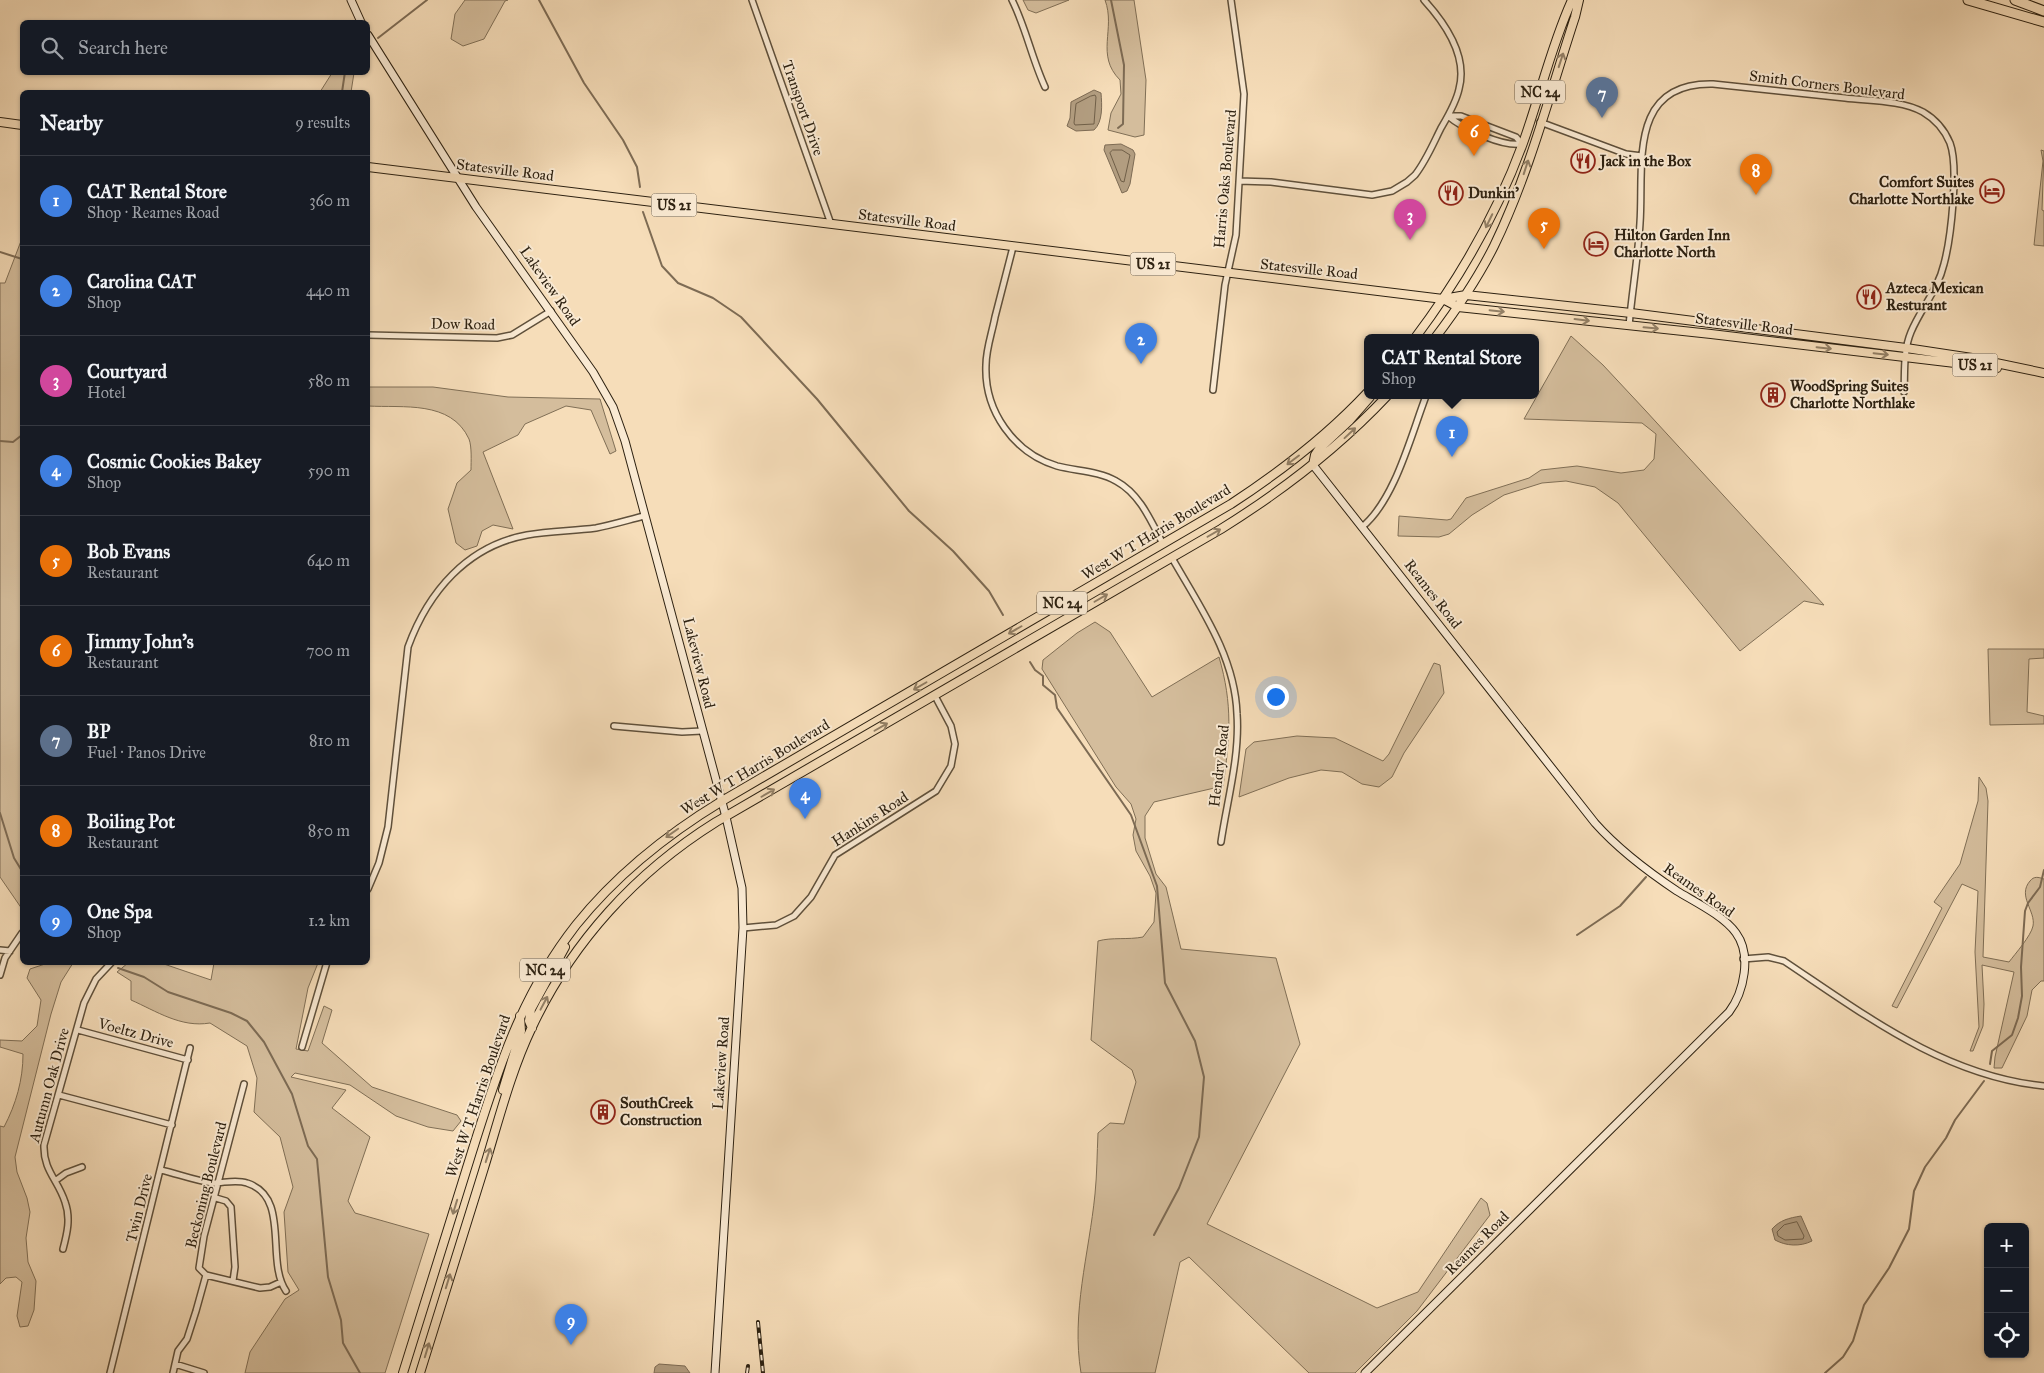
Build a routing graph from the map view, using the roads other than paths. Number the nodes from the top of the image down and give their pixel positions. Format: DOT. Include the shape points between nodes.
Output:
graph roads {
  1 [pos="351,0"];
  2 [pos="752,0"];
  3 [pos="1012,0"];
  4 [pos="1231,0"];
  5 [pos="1424,0"];
  6 [pos="1572,0"];
  7 [pos="1579,0"];
  8 [pos="1968,0"];
  9 [pos="1989,0"];
  10 [pos="2015,0"];
  11 [pos="2044,11"];
  12 [pos="360,20"];
  13 [pos="2044,22"];
  14 [pos="370,38"];
  15 [pos="1045,87"];
  16 [pos="1448,116"];
  17 [pos="0,122"];
  18 [pos="1540,122"];
  19 [pos="20,125"];
  20 [pos="1522,144"];
  21 [pos="1642,156"];
  22 [pos="370,167"];
  23 [pos="460,178"];
  24 [pos="1239,181"];
  25 [pos="830,224"];
  26 [pos="1013,247"];
  27 [pos="1228,273"];
  28 [pos="1466,294"];
  29 [pos="1444,299"];
  30 [pos="1458,307"];
  31 [pos="551,311"];
  32 [pos="1631,312"];
  33 [pos="1709,323"];
  34 [pos="1722,324"];
  35 [pos="1630,326"];
  36 [pos="1673,330"];
  37 [pos="1695,332"];
  38 [pos="1418,334"];
  39 [pos="1438,334"];
  40 [pos="370,335"];
  41 [pos="1906,352"];
  42 [pos="2044,373"];
  43 [pos="1213,390"];
  44 [pos="1904,392"];
  45 [pos="1364,396"];
  46 [pos="1368,399"];
  47 [pos="1384,399"];
  48 [pos="1425,399"];
  49 [pos="1313,465"];
  50 [pos="644,516"];
  51 [pos="1362,527"];
  52 [pos="1163,544"];
  53 [pos="1172,558"];
  54 [pos="935,696"];
  55 [pos="614,726"];
  56 [pos="702,731"];
  57 [pos="722,801"];
  58 [pos="726,817"];
  59 [pos="1221,842"];
  60 [pos="370,884"];
  61 [pos="576,925"];
  62 [pos="743,928"];
  63 [pos="20,936"];
  64 [pos="0,950"];
  65 [pos="10,951"];
  66 [pos="1743,959"];
  67 [pos="109,965"];
  68 [pos="326,965"];
  69 [pos="0,975"];
  70 [pos="520,1016"];
  71 [pos="532,1028"];
  72 [pos="78,1030"];
  73 [pos="302,1047"];
  74 [pos="190,1048"];
  75 [pos="188,1060"];
  76 [pos="244,1084"];
  77 [pos="2044,1086"];
  78 [pos="59,1096"];
  79 [pos="172,1125"];
  80 [pos="496,1129"];
  81 [pos="82,1167"];
  82 [pos="161,1170"];
  83 [pos="55,1181"];
  84 [pos="219,1182"];
  85 [pos="216,1198"];
  86 [pos="63,1249"];
  87 [pos="206,1275"];
  88 [pos="233,1281"];
  89 [pos="281,1282"];
  90 [pos="286,1291"];
  91 [pos="175,1364"];
  92 [pos="191,1371"];
  93 [pos="110,1373"];
  94 [pos="173,1373"];
  95 [pos="204,1373"];
  96 [pos="403,1373"];
  97 [pos="420,1373"];
  98 [pos="715,1373"];
  99 [pos="1365,1373"];
  1 -- 12 [label="main road"];
  2 -- 25 [label="street, Transport Drive"];
  3 -- 15 [label="street"];
  4 -- 24 [label="street, Harris Oaks Boulevard" via="1244,94"];
  5 -- 16 [label="street" via="1444,23 1459,58 1461,81"];
  6 -- 20 [label="main road, NC 24"];
  18 -- 7 [label="main road, NC 24, one-way"];
  8 -- 13 [label="highway"];
  9 -- 13 [label="highway"];
  10 -- 11 [label="highway"];
  14 -- 23 [label="main road, Lakeview Road"];
  16 -- 20 [label="street" via="1461,116 1516,137"];
  16 -- 20 [label="street" via="1458,125 1513,146"];
  16 -- 24 [label="street" via="1415,175 1392,191 1372,195"];
  17 -- 19 [label="main road"];
  18 -- 21 [label="street" via="1626,154"];
  28 -- 18 [label="main road, NC 24, one-way" via="1508,216"];
  20 -- 29 [label="main road, NC 24, one-way" via="1483,234"];
  21 -- 32 [label="street, Smith Corners Boulevard" via="1640,228"];
  21 -- 41 [label="street, Smith Corners Boulevard" via="1643,138 1654,110 1672,93 1690,85 1713,84 1881,102 1923,112 1944,132 1950,144 1954,176 1944,264"];
  22 -- 23 [label="main road, Statesville Road / US 21"];
  23 -- 25 [label="main road, Statesville Road / US 21"];
  23 -- 31 [label="main road, Lakeview Road" via="476,207"];
  24 -- 27 [label="street, Harris Oaks Boulevard" via="1236,235"];
  25 -- 26 [label="main road, Statesville Road / US 21"];
  26 -- 27 [label="main road, Statesville Road / US 21"];
  26 -- 52 [label="street" via="986,366 989,394 1000,421 1016,443 1038,458 1106,477 1125,487 1143,508"];
  27 -- 29 [label="main road, Statesville Road / US 21"];
  27 -- 43 [label="street, Harris Oaks Boulevard"];
  28 -- 29 [label="main road, Statesville Road / US 21"];
  28 -- 30 [label="main road, NC 24"];
  28 -- 32 [label="main road, Statesville Road / US 21"];
  29 -- 30 [label="main road, Statesville Road / US 21"];
  29 -- 38 [label="main road, NC 24"];
  30 -- 35 [label="main road, Statesville Road / US 21, one-way"];
  30 -- 39 [label="main road, NC 24"];
  31 -- 40 [label="street, Dow Road" via="512,335 497,338"];
  31 -- 50 [label="main road, Lakeview Road" via="593,372 612,407 625,440"];
  32 -- 33 [label="main road, Statesville Road / US 21"];
  32 -- 35 [label="street, Smith Corners Boulevard"];
  33 -- 34 [label="main road, Statesville Road / US 21"];
  33 -- 36 [label="main road" via="1676,326"];
  34 -- 37 [label="main road" via="1719,330"];
  34 -- 41 [label="main road, Statesville Road / US 21"];
  35 -- 36 [label="main road, Statesville Road / US 21, one-way"];
  36 -- 37 [label="main road, Statesville Road / US 21"];
  37 -- 41 [label="main road, Statesville Road / US 21, one-way"];
  41 -- 42 [label="main road, Statesville Road / US 21" via="1972,358"];
  41 -- 44 [label="street, Smith Corners Boulevard"];
  45 -- 52 [label="main road, West W T Harris Boulevard / NC 24, one-way" via="1325,434 1276,473"];
  46 -- 49 [label="main road" via="1319,449"];
  49 -- 47 [label="main road, West W T Harris Boulevard / NC 24, one-way"];
  48 -- 51 [label="street" via="1386,499"];
  49 -- 51 [label="main road, Reames Road"];
  53 -- 49 [label="main road, West W T Harris Boulevard / NC 24, one-way" via="1239,518"];
  50 -- 56 [label="main road, Lakeview Road"];
  50 -- 60 [label="street" via="597,528 512,539 470,559 437,590 416,625 408,647 388,827"];
  51 -- 66 [label="main road, Reames Road" via="1607,836 1641,866 1726,924 1738,938"];
  52 -- 57 [label="main road, West W T Harris Boulevard / NC 24, one-way"];
  54 -- 53 [label="main road, West W T Harris Boulevard / NC 24, one-way"];
  53 -- 59 [label="street, Hendry Road" via="1214,631 1228,664 1236,699 1237,737"];
  58 -- 54 [label="main road, West W T Harris Boulevard / NC 24, one-way"];
  54 -- 62 [label="street, Hankins Road" via="950,726 954,744 951,766 936,791 835,855 811,897 794,916 776,925"];
  55 -- 56 [label="street"];
  56 -- 57 [label="main road, Lakeview Road"];
  57 -- 58 [label="main road, Lakeview Road"];
  57 -- 61 [label="main road, West W T Harris Boulevard / NC 24, one-way" via="644,855 614,882"];
  58 -- 62 [label="main road, Lakeview Road" via="742,888"];
  71 -- 58 [label="main road, West W T Harris Boulevard / NC 24, one-way" via="572,957 616,903 672,852"];
  61 -- 70 [label="main road, West W T Harris Boulevard / NC 24" via="545,970"];
  61 -- 71 [label="main road" via="531,1010 529,1021"];
  62 -- 98 [label="main road, Lakeview Road"];
  63 -- 65 [label="street"];
  64 -- 65 [label="street"];
  65 -- 69 [label="street"];
  66 -- 77 [label="street" via="1768,957 1784,961 1896,1035 1934,1056 1996,1078"];
  66 -- 99 [label="main road, Reames Road" via="1743,987 1729,1012"];
  67 -- 72 [label="street, Autumn Oak Drive" via="89,990"];
  68 -- 73 [label="street"];
  70 -- 80 [label="main road" via="521,1031"];
  70 -- 96 [label="main road, West W T Harris Boulevard / NC 24, one-way" via="490,1092"];
  71 -- 80 [label="main road, West W T Harris Boulevard / NC 24"];
  72 -- 75 [label="street, Voeltz Drive"];
  72 -- 78 [label="street, Autumn Oak Drive"];
  74 -- 75 [label="street, Twin Drive"];
  75 -- 79 [label="street, Twin Drive"];
  76 -- 84 [label="street, Beckoning Boulevard"];
  78 -- 79 [label="street"];
  78 -- 83 [label="street, Autumn Oak Drive" via="44,1150 45,1164"];
  79 -- 82 [label="street, Twin Drive"];
  97 -- 80 [label="main road, West W T Harris Boulevard / NC 24, one-way"];
  81 -- 83 [label="street"];
  82 -- 84 [label="street"];
  82 -- 93 [label="street, Twin Drive"];
  83 -- 86 [label="street, Autumn Oak Drive" via="68,1213"];
  84 -- 85 [label="street, Beckoning Boulevard"];
  84 -- 89 [label="street" via="246,1182 267,1197 272,1209"];
  85 -- 87 [label="street, Beckoning Boulevard" via="199,1264"];
  85 -- 88 [label="street" via="226,1201 230,1207 235,1267"];
  87 -- 88 [label="street"];
  87 -- 91 [label="street, Beckoning Boulevard" via="187,1339 178,1351"];
  88 -- 89 [label="street" via="260,1288"];
  89 -- 90 [label="street"];
  91 -- 92 [label="street"];
  91 -- 94 [label="street, Beckoning Boulevard"];
  92 -- 95 [label="street"];
}
